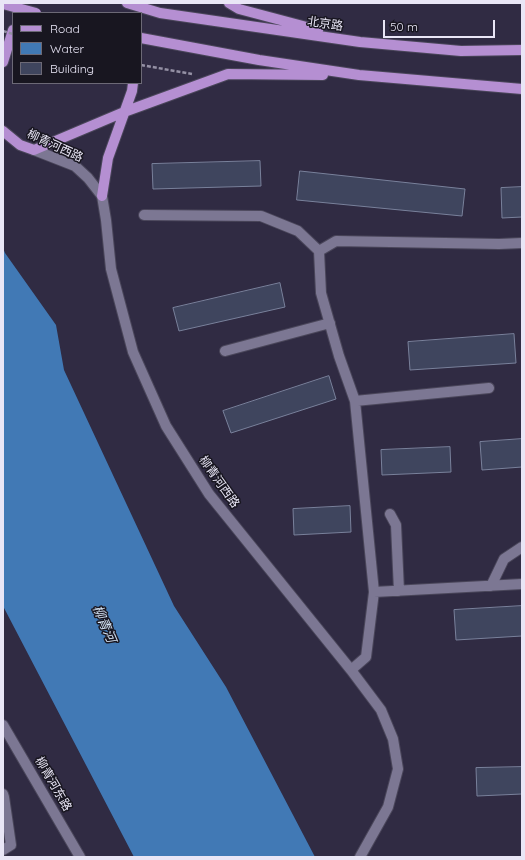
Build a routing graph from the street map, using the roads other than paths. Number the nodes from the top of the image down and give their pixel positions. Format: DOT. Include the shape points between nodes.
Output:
graph roads {
  1 [pos="127,3"];
  2 [pos="229,3"];
  3 [pos="3,4"];
  4 [pos="32,12"];
  5 [pos="12,33"];
  6 [pos="142,38"];
  7 [pos="360,42"];
  8 [pos="522,50"];
  9 [pos="3,62"];
  10 [pos="359,75"];
  11 [pos="133,84"];
  12 [pos="522,89"];
  13 [pos="124,112"];
  14 [pos="3,131"];
  15 [pos="34,150"];
  16 [pos="102,196"];
  17 [pos="144,215"];
  18 [pos="522,243"];
  19 [pos="320,251"];
  20 [pos="330,323"];
  21 [pos="224,351"];
  22 [pos="489,388"];
  23 [pos="355,402"];
  24 [pos="390,514"];
  25 [pos="522,547"];
  26 [pos="522,584"];
  27 [pos="491,586"];
  28 [pos="400,591"];
  29 [pos="374,592"];
  30 [pos="351,670"];
  31 [pos="3,725"];
  32 [pos="3,794"];
  33 [pos="3,850"];
  34 [pos="80,857"];
  35 [pos="360,857"];
  1 -- 7 [label="main road, 北京路" via="160,13"];
  2 -- 7 [label="main road" via="239,9"];
  3 -- 4 [label="main road, bridge"];
  5 -- 9 [label="main road"];
  6 -- 10 [label="main road"];
  7 -- 8 [label="main road, 北京路" via="461,51"];
  10 -- 12 [label="main road"];
  10 -- 13 [label="main road" via="228,74"];
  11 -- 13 [label="main road"];
  13 -- 15 [label="main road"];
  13 -- 16 [label="main road" via="108,158"];
  14 -- 15 [label="main road, 柳青河西路" via="20,145"];
  15 -- 16 [label="street, 柳青河西路" via="75,166"];
  16 -- 30 [label="street, 柳青河西路" via="111,269 133,352 166,426 209,494"];
  17 -- 19 [label="street" via="261,216 298,231"];
  18 -- 19 [label="street" via="336,241"];
  19 -- 20 [label="street" via="321,293"];
  20 -- 21 [label="street"];
  20 -- 23 [label="street"];
  22 -- 23 [label="street"];
  23 -- 29 [label="street"];
  24 -- 28 [label="street" via="396,525"];
  25 -- 27 [label="street" via="504,559"];
  26 -- 27 [label="street"];
  27 -- 28 [label="street"];
  28 -- 29 [label="street"];
  29 -- 30 [label="street" via="366,657"];
  30 -- 35 [label="street, 柳青河西路" via="381,710 393,739 398,769 388,806"];
  31 -- 34 [label="street, 柳青河东路"];
  32 -- 33 [label="street" via="11,845"];
}
